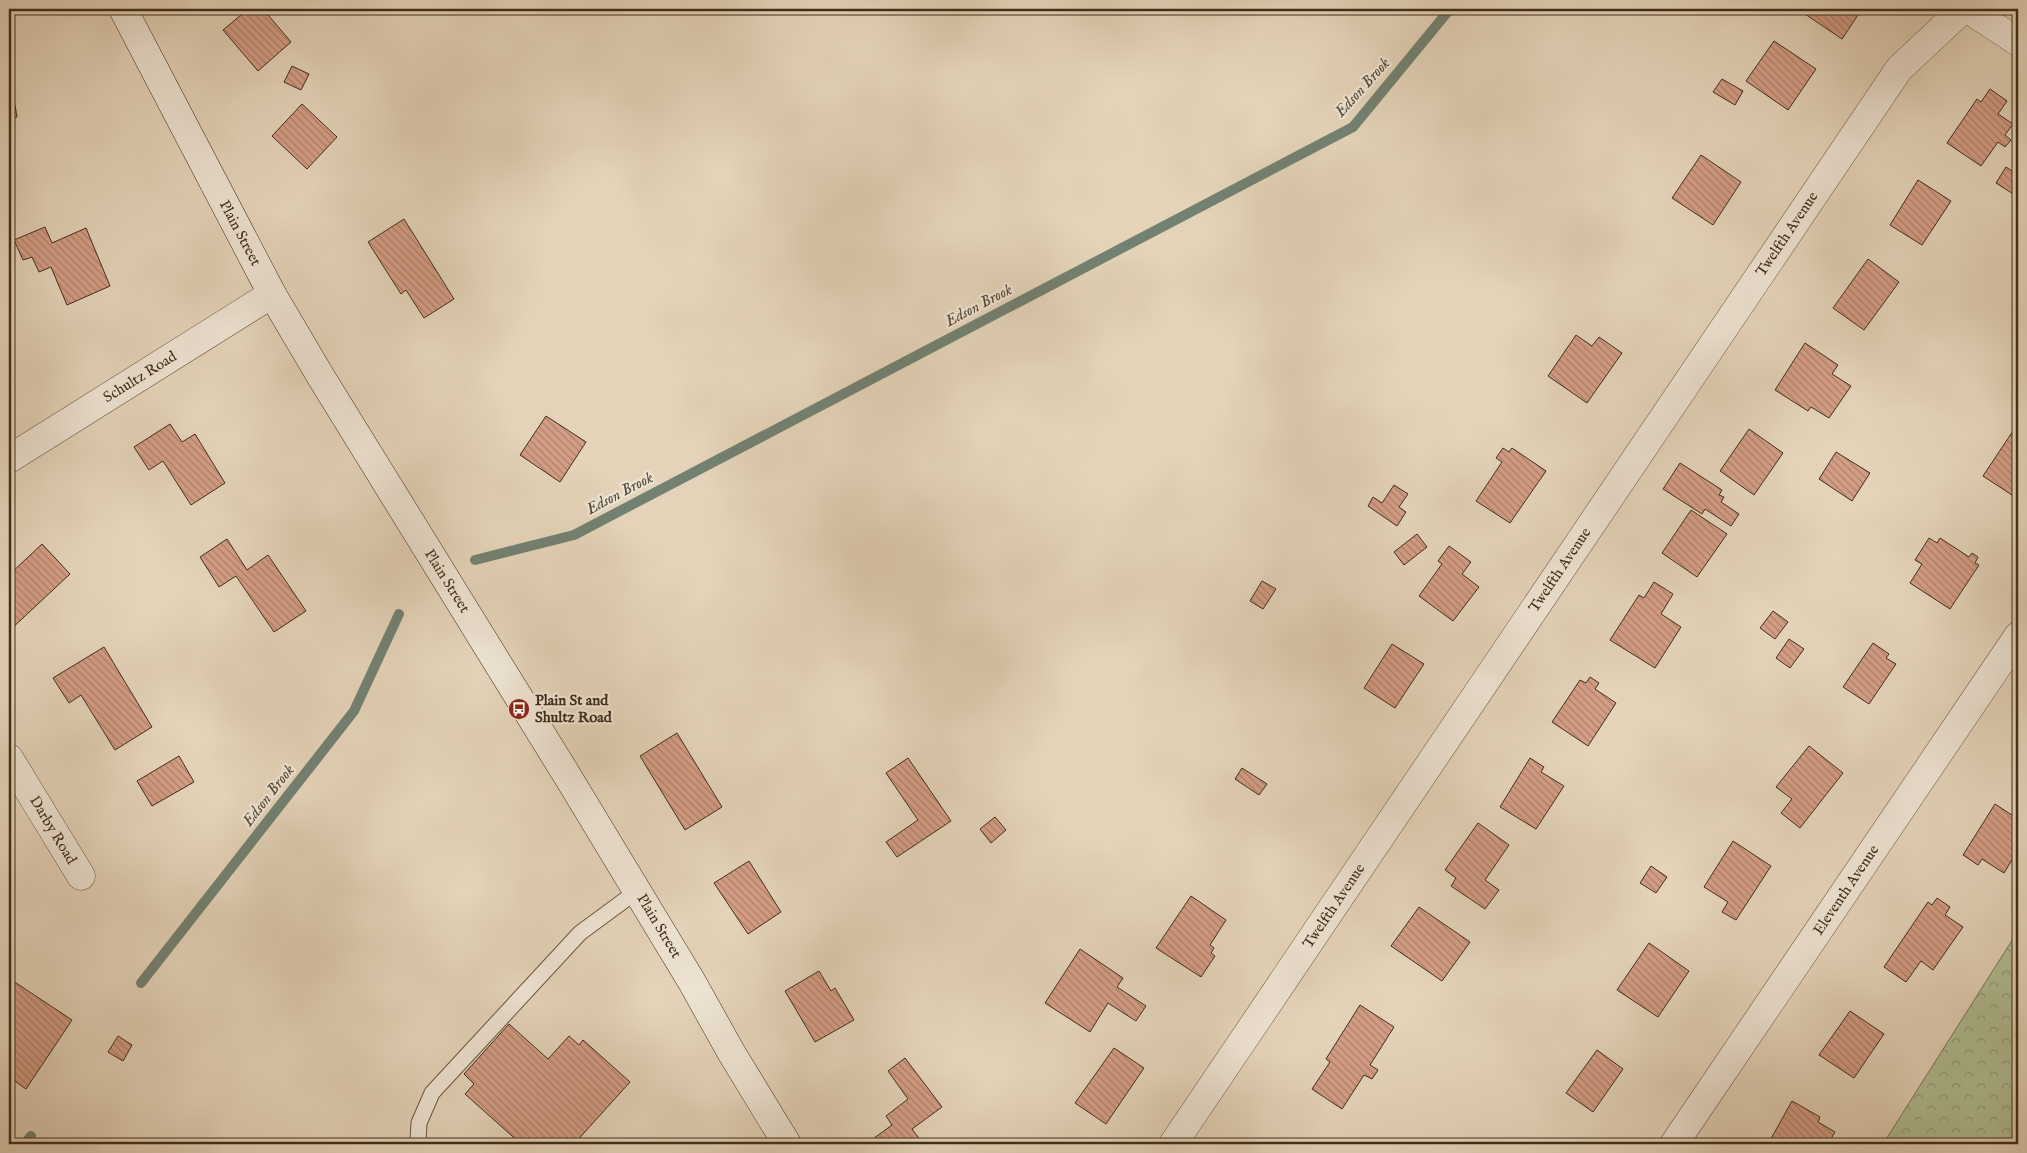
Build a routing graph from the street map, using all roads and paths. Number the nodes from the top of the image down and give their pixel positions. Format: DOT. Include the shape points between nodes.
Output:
graph roads {
  1 [pos="123,9"];
  2 [pos="1963,9"];
  3 [pos="1968,9"];
  4 [pos="2018,42"];
  5 [pos="272,294"];
  6 [pos="9,459"];
  7 [pos="2018,636"];
  8 [pos="9,758"];
  9 [pos="81,876"];
  10 [pos="638,891"];
  11 [pos="418,1143"];
  12 [pos="787,1144"];
  13 [pos="1173,1144"];
  14 [pos="1674,1144"];
  1 -- 5 [label="street, Plain Street"];
  2 -- 13 [label="street, Twelfth Avenue" via="1898,69"];
  3 -- 4 [label="street"];
  5 -- 6 [label="street, Schultz Road"];
  5 -- 10 [label="street, Plain Street"];
  7 -- 14 [label="street, Eleventh Avenue"];
  8 -- 9 [label="street, Darby Road"];
  10 -- 11 [label="lane" via="580,933 432,1093 419,1123"];
  10 -- 12 [label="street, Plain Street"];
}
